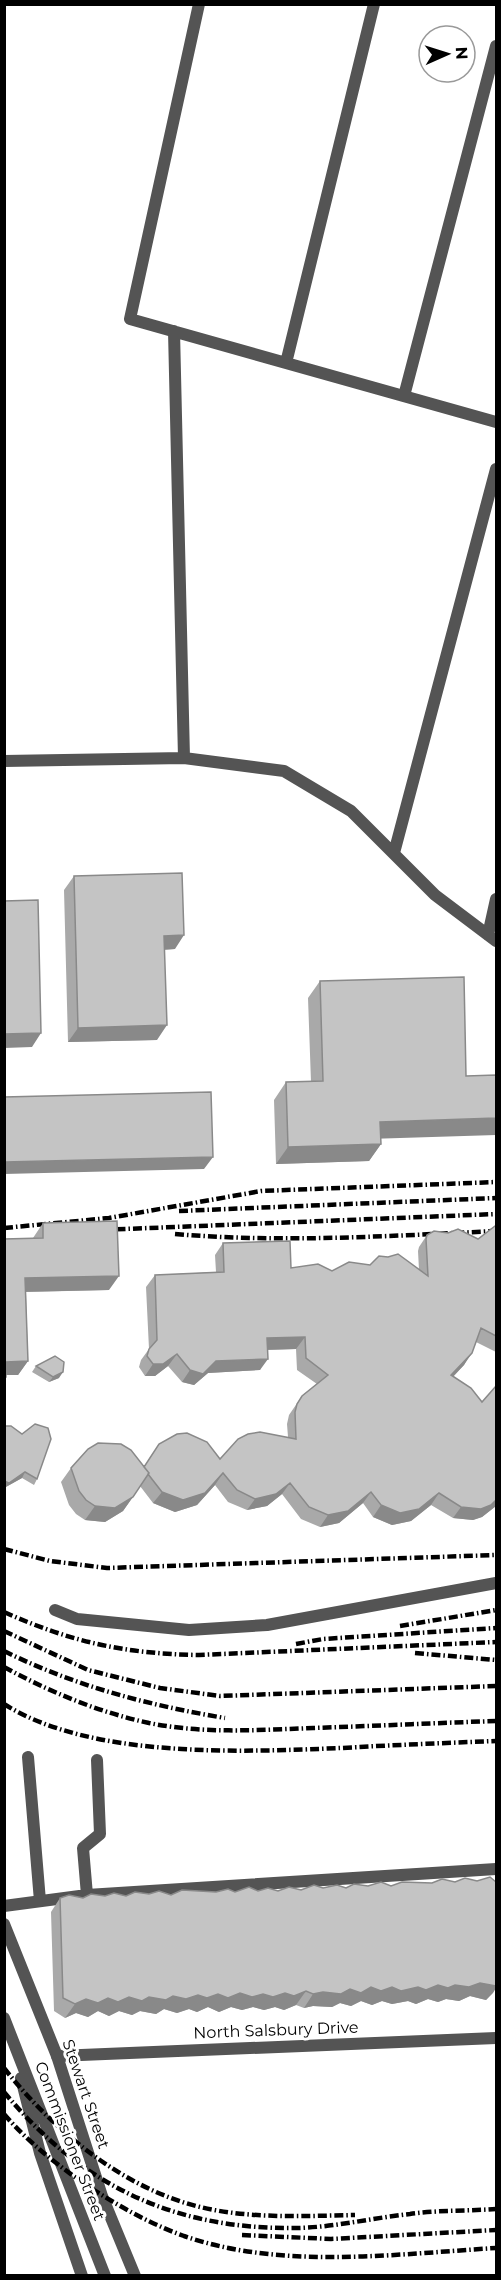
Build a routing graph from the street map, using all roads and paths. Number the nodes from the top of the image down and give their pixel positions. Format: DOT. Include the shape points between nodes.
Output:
graph roads {
  1 [pos="199,4"];
  2 [pos="374,4"];
  3 [pos="496,46"];
  4 [pos="174,331"];
  5 [pos="286,363"];
  6 [pos="404,396"];
  7 [pos="496,422"];
  8 [pos="496,469"];
  9 [pos="184,759"];
  10 [pos="4,760"];
  11 [pos="394,853"];
  12 [pos="496,899"];
  13 [pos="492,938"];
  14 [pos="496,1583"];
  15 [pos="55,1610"];
  16 [pos="28,1756"];
  17 [pos="97,1760"];
  18 [pos="496,1869"];
  19 [pos="87,1894"];
  20 [pos="40,1901"];
  21 [pos="4,1906"];
  22 [pos="4,1924"];
  23 [pos="4,2017"];
  24 [pos="496,2038"];
  25 [pos="57,2056"];
  26 [pos="82,2276"];
  27 [pos="105,2276"];
  28 [pos="135,2276"];
  1 -- 4 [label="street" via="130,319"];
  2 -- 5 [label="street"];
  3 -- 6 [label="street"];
  4 -- 5 [label="street"];
  4 -- 9 [label="street"];
  5 -- 6 [label="street"];
  6 -- 7 [label="street"];
  8 -- 11 [label="street"];
  9 -- 10 [label="street"];
  9 -- 11 [label="street" via="284,771 351,811"];
  11 -- 13 [label="street" via="435,895"];
  12 -- 13 [label="street"];
  14 -- 15 [label="street" via="267,1625 189,1630 77,1619"];
  16 -- 20 [label="street"];
  17 -- 19 [label="street" via="100,1834 83,1848"];
  18 -- 19 [label="street"];
  19 -- 20 [label="street"];
  20 -- 21 [label="street"];
  22 -- 25 [label="street, Stewart Street"];
  23 -- 26 [label="street" via="32,2126"];
  23 -- 27 [label="street, Commissioner Street"];
  24 -- 25 [label="street, North Salsbury Drive"];
  25 -- 28 [label="street, Stewart Street" via="102,2196"];
}
